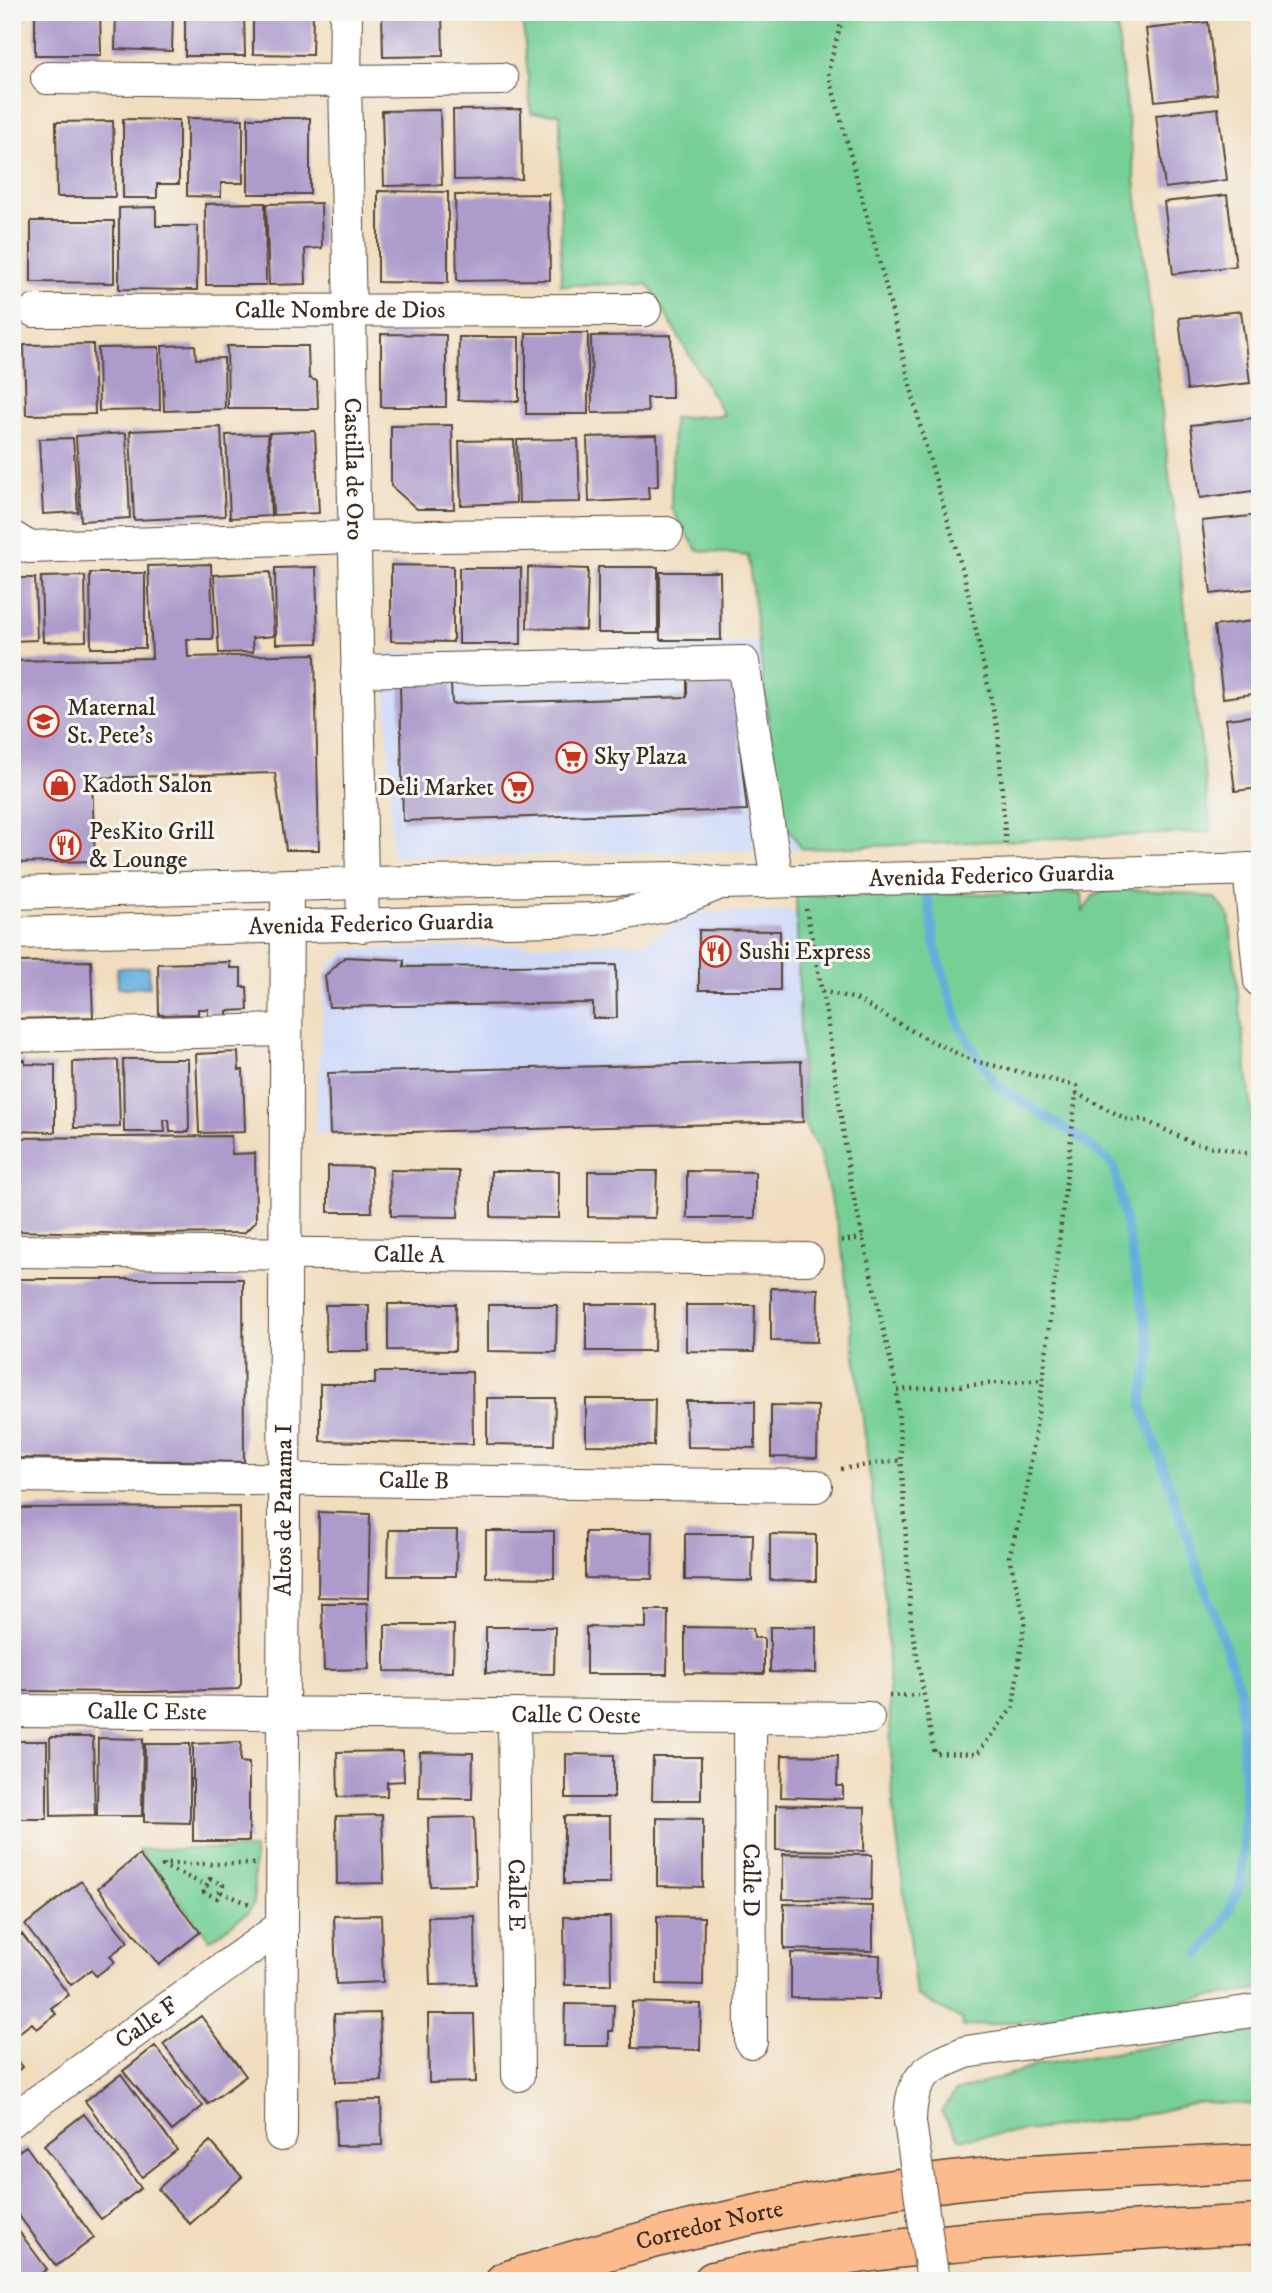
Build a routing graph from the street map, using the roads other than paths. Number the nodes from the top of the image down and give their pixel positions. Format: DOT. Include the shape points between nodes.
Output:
graph roads {
  1 [pos="346,12"];
  2 [pos="47,78"];
  3 [pos="502,79"];
  4 [pos="345,81"];
  5 [pos="349,310"];
  6 [pos="645,310"];
  7 [pos="34,312"];
  8 [pos="667,533"];
  9 [pos="12,537"];
  10 [pos="355,537"];
  11 [pos="357,671"];
  12 [pos="1254,869"];
  13 [pos="787,881"];
  14 [pos="362,883"];
  15 [pos="723,883"];
  16 [pos="287,886"];
  17 [pos="12,893"];
  18 [pos="363,926"];
  19 [pos="287,928"];
  20 [pos="12,933"];
  21 [pos="1260,981"];
  22 [pos="286,1030"];
  23 [pos="12,1036"];
  24 [pos="12,1251"];
  25 [pos="285,1254"];
  26 [pos="807,1259"];
  27 [pos="12,1476"];
  28 [pos="825,1478"];
  29 [pos="284,1479"];
  30 [pos="872,1707"];
  31 [pos="12,1711"];
  32 [pos="283,1714"];
  33 [pos="514,1715"];
  34 [pos="750,1717"];
  35 [pos="282,1926"];
  36 [pos="1260,2010"];
  37 [pos="751,2042"];
  38 [pos="518,2074"];
  39 [pos="12,2120"];
  40 [pos="281,2135"];
  41 [pos="1260,2163"];
  42 [pos="1260,2224"];
  43 [pos="505,2281"];
  44 [pos="713,2281"];
  45 [pos="933,2281"];
  1 -- 4 [label="street, Castilla de Oro"];
  2 -- 4 [label="street"];
  3 -- 4 [label="street"];
  4 -- 5 [label="street, Castilla de Oro"];
  5 -- 6 [label="street, Calle Nombre de Dios"];
  5 -- 7 [label="street, Calle Nombre de Dios"];
  5 -- 10 [label="street, Castilla de Oro"];
  8 -- 10 [label="street"];
  9 -- 10 [label="street" via="28,547"];
  10 -- 11 [label="street, Castilla de Oro"];
  11 -- 13 [label="street" via="743,662"];
  11 -- 14 [label="street, Castilla de Oro"];
  12 -- 13 [label="street, Avenida Federico Guardia"];
  12 -- 21 [label="street"];
  13 -- 15 [label="street, Avenida Federico Guardia"];
  14 -- 15 [label="street, Avenida Federico Guardia" via="677,878"];
  14 -- 16 [label="street, Avenida Federico Guardia"];
  14 -- 18 [label="street, Castilla de Oro"];
  15 -- 18 [label="street, Avenida Federico Guardia" via="664,906 596,919"];
  16 -- 17 [label="street, Avenida Federico Guardia"];
  16 -- 19 [label="street, Altos de Panama I"];
  18 -- 19 [label="street, Avenida Federico Guardia"];
  19 -- 20 [label="street, Avenida Federico Guardia"];
  19 -- 22 [label="street, Altos de Panama I"];
  22 -- 23 [label="street"];
  22 -- 25 [label="street, Altos de Panama I"];
  24 -- 25 [label="street, Calle A"];
  25 -- 26 [label="street, Calle A"];
  25 -- 29 [label="street, Altos de Panama I"];
  27 -- 29 [label="street, Calle B"];
  28 -- 29 [label="street, Calle B"];
  29 -- 32 [label="street, Altos de Panama I"];
  30 -- 34 [label="street, Calle C Oeste"];
  31 -- 32 [label="street, Calle C Este"];
  32 -- 33 [label="street, Calle C Oeste"];
  32 -- 35 [label="street, Altos de Panama I"];
  33 -- 34 [label="street, Calle C Oeste"];
  33 -- 38 [label="street, Calle E"];
  34 -- 37 [label="street, Calle D"];
  35 -- 39 [label="street, Calle F"];
  35 -- 40 [label="street, Altos de Panama I"];
  36 -- 45 [label="street, bridge" via="966,2052 934,2065 918,2081 910,2099"];
  41 -- 43 [label="highway, Corredor Norte" via="990,2177 856,2195 613,2248"];
  42 -- 44 [label="highway" via="998,2238 894,2249"];
}
